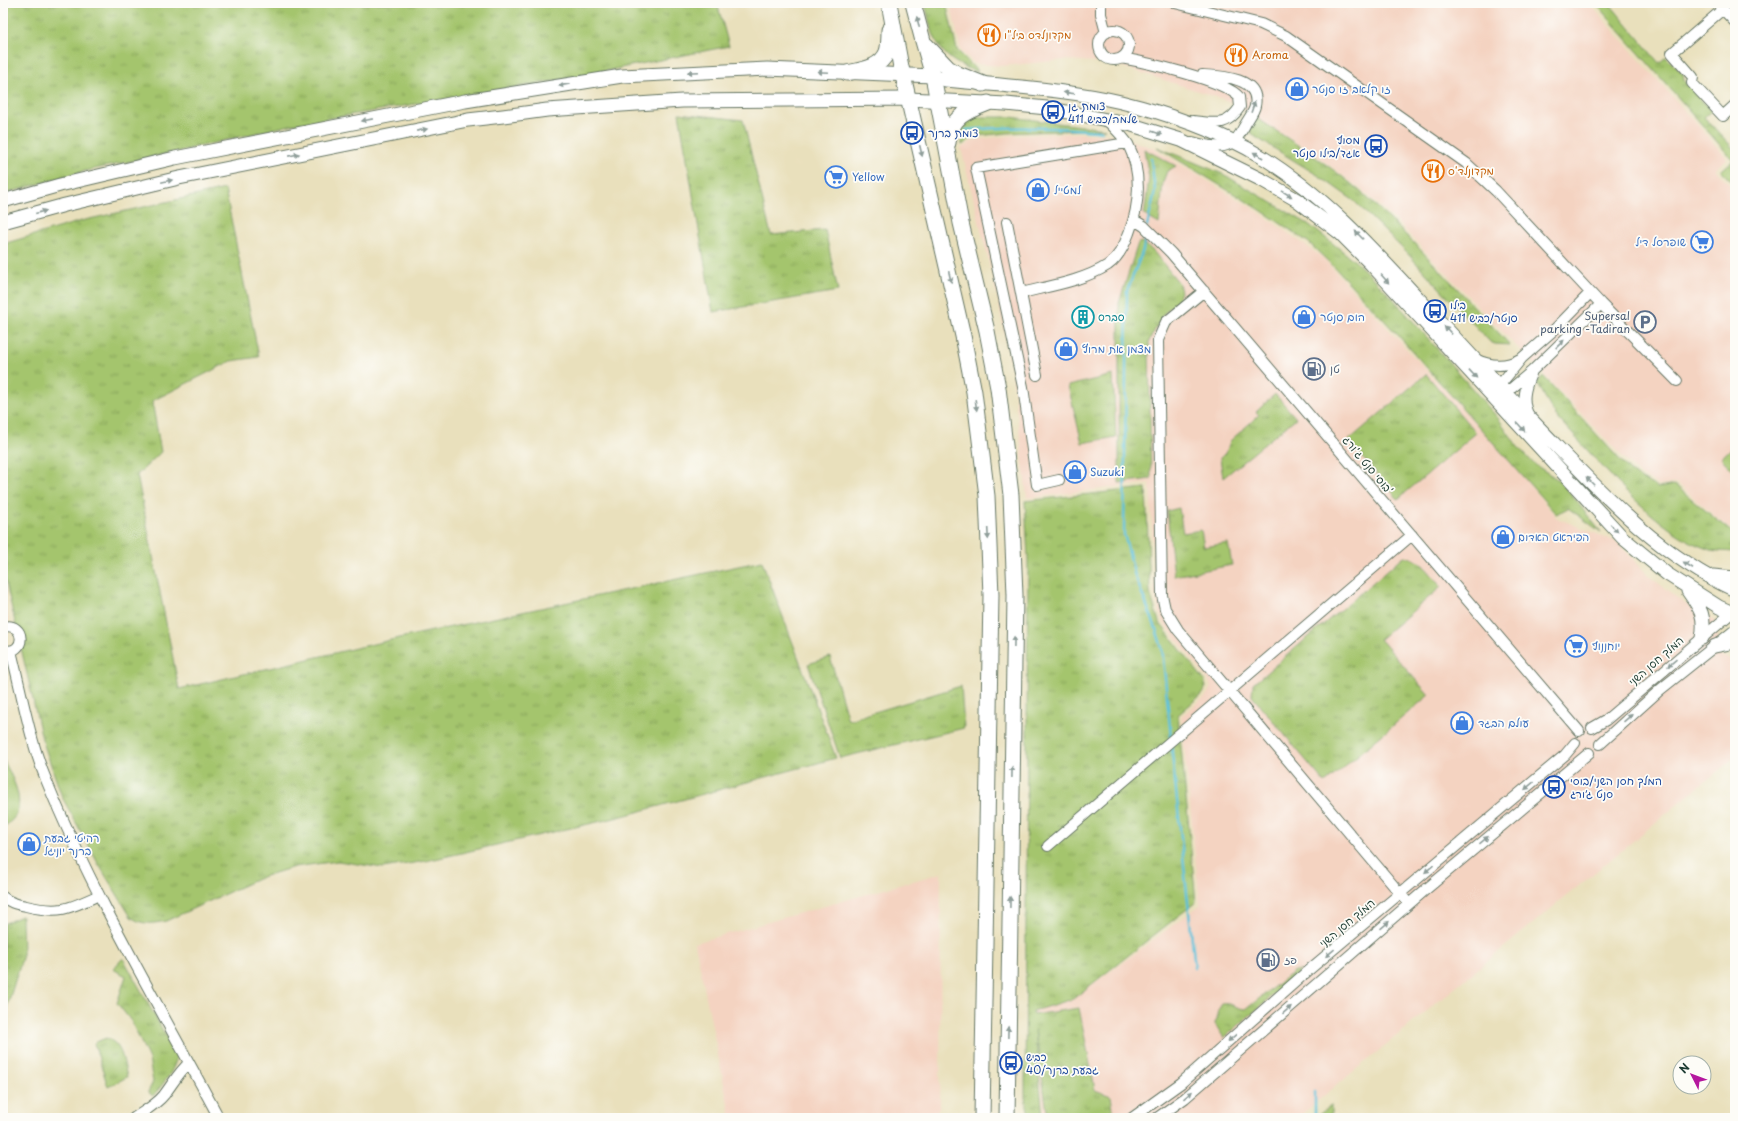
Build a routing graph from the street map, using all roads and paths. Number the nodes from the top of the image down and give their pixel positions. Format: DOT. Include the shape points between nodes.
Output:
graph roads {
  1 [pos="913,3"];
  2 [pos="1101,3"];
  3 [pos="1175,3"];
  4 [pos="1720,6"];
  5 [pos="890,8"];
  6 [pos="1735,22"];
  7 [pos="1106,33"];
  8 [pos="922,41"];
  9 [pos="1129,46"];
  10 [pos="1121,58"];
  11 [pos="1151,64"];
  12 [pos="847,73"];
  13 [pos="1189,74"];
  14 [pos="904,75"];
  15 [pos="933,76"];
  16 [pos="983,84"];
  17 [pos="909,99"];
  18 [pos="938,102"];
  19 [pos="988,103"];
  20 [pos="1735,105"];
  21 [pos="1106,119"];
  22 [pos="1179,119"];
  23 [pos="1181,140"];
  24 [pos="1234,142"];
  25 [pos="1127,144"];
  26 [pos="948,154"];
  27 [pos="3,202"];
  28 [pos="1136,221"];
  29 [pos="3,222"];
  30 [pos="1007,222"];
  31 [pos="1204,291"];
  32 [pos="1590,293"];
  33 [pos="1021,294"];
  34 [pos="1601,304"];
  35 [pos="1522,358"];
  36 [pos="1475,359"];
  37 [pos="1532,371"];
  38 [pos="1037,375"];
  39 [pos="1677,381"];
  40 [pos="1500,392"];
  41 [pos="1530,419"];
  42 [pos="1059,480"];
  43 [pos="1412,535"];
  44 [pos="1705,575"];
  45 [pos="1735,578"];
  46 [pos="1685,586"];
  47 [pos="1735,590"];
  48 [pos="1734,612"];
  49 [pos="3,627"];
  50 [pos="1735,630"];
  51 [pos="1702,638"];
  52 [pos="1735,642"];
  53 [pos="1715,646"];
  54 [pos="7,651"];
  55 [pos="1229,691"];
  56 [pos="1592,728"];
  57 [pos="1579,730"];
  58 [pos="1575,743"];
  59 [pos="1600,744"];
  60 [pos="1589,753"];
  61 [pos="1048,846"];
  62 [pos="1400,894"];
  63 [pos="99,895"];
  64 [pos="3,897"];
  65 [pos="1409,904"];
  66 [pos="189,1062"];
  67 [pos="1007,1099"];
  68 [pos="134,1118"];
  69 [pos="219,1118"];
  70 [pos="981,1118"];
  71 [pos="1007,1118"];
  72 [pos="1014,1118"];
  73 [pos="1132,1118"];
  74 [pos="1157,1118"];
  8 -- 1 [label="highway, one-way"];
  2 -- 7 [label="street"];
  3 -- 32 [label="street" via="1260,24 1304,47 1466,163 1496,191"];
  4 -- 6 [label="street"];
  4 -- 20 [label="street" via="1672,53 1693,77 1692,83 1723,116"];
  5 -- 12 [label="highway" via="887,52 882,60 867,69"];
  5 -- 14 [label="highway"];
  7 -- 9 [label="street" via="1119,31 1126,37"];
  7 -- 10 [label="street" via="1100,40 1100,50 1111,59"];
  8 -- 15 [label="highway"];
  8 -- 16 [label="highway" via="948,68"];
  9 -- 10 [label="street"];
  9 -- 11 [label="street" via="1132,52"];
  10 -- 11 [label="street"];
  11 -- 13 [label="street"];
  12 -- 14 [label="main road"];
  12 -- 27 [label="main road, one-way" via="734,70 622,76 588,81 465,101 175,158"];
  13 -- 22 [label="street" via="1235,93 1239,97 1240,107 1224,123 1219,124"];
  24 -- 13 [label="street, one-way" via="1255,108 1255,94 1251,87 1226,78"];
  14 -- 15 [label="main road"];
  14 -- 17 [label="highway"];
  15 -- 16 [label="main road"];
  15 -- 18 [label="highway"];
  22 -- 16 [label="main road, one-way" via="1105,98"];
  17 -- 18 [label="main road"];
  29 -- 17 [label="main road, one-way" via="179,178 468,120 547,110 682,101"];
  17 -- 70 [label="highway, one-way" via="974,392 986,496 990,595"];
  18 -- 19 [label="main road"];
  18 -- 26 [label="highway"];
  19 -- 21 [label="main road" via="1047,108"];
  19 -- 26 [label="highway" via="956,120 949,136"];
  21 -- 23 [label="main road, one-way"];
  21 -- 25 [label="street"];
  22 -- 24 [label="main road"];
  23 -- 24 [label="street" via="1221,147"];
  23 -- 40 [label="main road, one-way" via="1281,191 1307,207 1340,233"];
  36 -- 24 [label="main road, one-way" via="1339,216 1303,185"];
  25 -- 28 [label="street" via="1136,168 1138,185"];
  25 -- 42 [label="street" via="976,168 1023,387 1037,485"];
  67 -- 26 [label="highway, one-way" via="1015,595 1011,495 998,388"];
  28 -- 31 [label="street, בוסי סנט ג'ורג'" via="1157,238"];
  28 -- 33 [label="street" via="1120,252 1108,265 1080,278"];
  30 -- 33 [label="street"];
  31 -- 43 [label="street, בוסי סנט ג'ורג'"];
  31 -- 55 [label="street" via="1166,322 1158,340 1162,595 1171,620"];
  32 -- 34 [label="street"];
  32 -- 35 [label="street"];
  33 -- 38 [label="street"];
  37 -- 34 [label="street, one-way"];
  34 -- 39 [label="street"];
  35 -- 36 [label="street" via="1512,364 1499,365"];
  35 -- 40 [label="street"];
  36 -- 40 [label="main road"];
  37 -- 40 [label="street"];
  37 -- 41 [label="street" via="1524,398"];
  40 -- 41 [label="main road"];
  40 -- 46 [label="main road, one-way" via="1608,523 1648,560"];
  44 -- 41 [label="main road, one-way" via="1667,551 1633,522 1590,482"];
  43 -- 55 [label="street"];
  43 -- 57 [label="street, בוסי סנט ג'ורג'"];
  44 -- 45 [label="main road"];
  44 -- 47 [label="main road"];
  46 -- 48 [label="main road" via="1719,607"];
  46 -- 51 [label="main road" via="1702,613"];
  48 -- 51 [label="street, המלך חסן השני"];
  49 -- 54 [label="street" via="11,626 20,634 20,642 15,649"];
  50 -- 53 [label="street"];
  51 -- 56 [label="street, המלך חסן השני, one-way" via="1606,720"];
  52 -- 53 [label="main road"];
  59 -- 53 [label="street, one-way"];
  54 -- 63 [label="street" via="33,743 47,782"];
  55 -- 61 [label="street"];
  55 -- 62 [label="street"];
  56 -- 57 [label="street"];
  56 -- 59 [label="street" via="1598,734"];
  57 -- 58 [label="street" via="1575,735"];
  58 -- 60 [label="street" via="1581,751"];
  58 -- 62 [label="street, המלך חסן השני, one-way" via="1559,760"];
  59 -- 60 [label="street"];
  65 -- 60 [label="street, one-way"];
  62 -- 65 [label="street"];
  62 -- 73 [label="street, המלך חסן השני, one-way" via="1304,974 1181,1083"];
  63 -- 64 [label="street" via="63,910 45,911 9,902"];
  63 -- 66 [label="street"];
  74 -- 65 [label="street, one-way" via="1185,1098"];
  66 -- 68 [label="street" via="164,1095"];
  66 -- 69 [label="street"];
  67 -- 71 [label="highway"];
  67 -- 72 [label="highway"];
}
